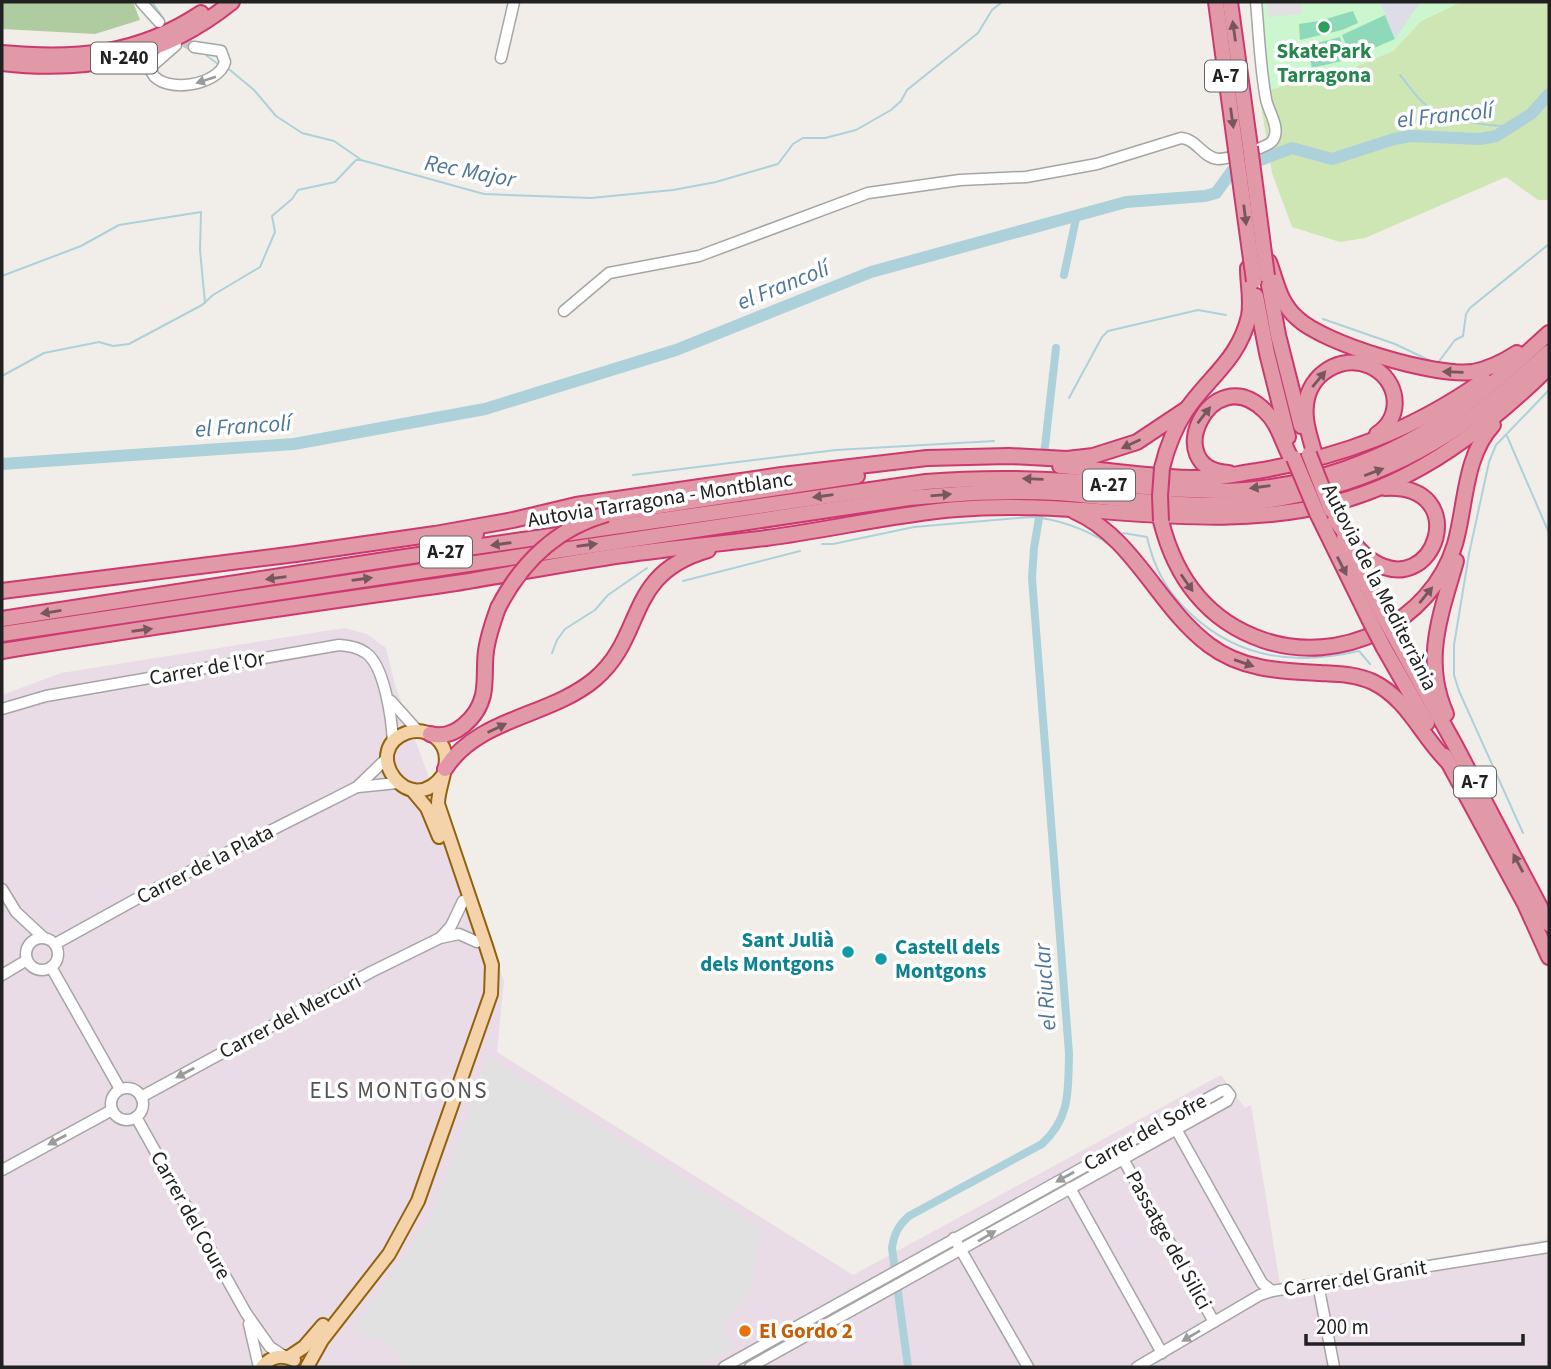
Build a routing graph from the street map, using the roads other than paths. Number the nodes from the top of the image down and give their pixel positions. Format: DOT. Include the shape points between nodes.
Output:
graph roads {
  1 [pos="141,2"];
  2 [pos="216,2"];
  3 [pos="232,2"];
  4 [pos="514,2"];
  5 [pos="1216,2"];
  6 [pos="1230,2"];
  7 [pos="1256,2"];
  8 [pos="211,18"];
  9 [pos="159,22"];
  10 [pos="176,46"];
  11 [pos="194,47"];
  12 [pos="2,53"];
  13 [pos="500,58"];
  14 [pos="2,63"];
  15 [pos="1243,148"];
  16 [pos="1261,279"];
  17 [pos="564,311"];
  18 [pos="1549,326"];
  19 [pos="1549,333"];
  20 [pos="1549,352"];
  21 [pos="1517,353"];
  22 [pos="1549,368"];
  23 [pos="1188,408"];
  24 [pos="1312,453"];
  25 [pos="1338,453"];
  26 [pos="1294,462"];
  27 [pos="879,465"];
  28 [pos="924,466"];
  29 [pos="1321,472"];
  30 [pos="1241,473"];
  31 [pos="1468,485"];
  32 [pos="1370,491"];
  33 [pos="1066,508"];
  34 [pos="1328,515"];
  35 [pos="513,520"];
  36 [pos="741,523"];
  37 [pos="764,538"];
  38 [pos="620,555"];
  39 [pos="398,558"];
  40 [pos="2,591"];
  41 [pos="328,601"];
  42 [pos="149,612"];
  43 [pos="2,619"];
  44 [pos="2,634"];
  45 [pos="1390,645"];
  46 [pos="2,651"];
  47 [pos="387,695"];
  48 [pos="2,709"];
  49 [pos="424,732"];
  50 [pos="393,743"];
  51 [pos="1455,746"];
  52 [pos="387,758"];
  53 [pos="1448,762"];
  54 [pos="444,772"];
  55 [pos="397,783"];
  56 [pos="357,787"];
  57 [pos="412,790"];
  58 [pos="2,889"];
  59 [pos="463,901"];
  60 [pos="16,912"];
  61 [pos="1549,924"];
  62 [pos="440,937"];
  63 [pos="44,938"];
  64 [pos="477,942"];
  65 [pos="55,944"];
  66 [pos="28,945"];
  67 [pos="1549,957"];
  68 [pos="27,960"];
  69 [pos="51,967"];
  70 [pos="2,975"];
  71 [pos="120,1089"];
  72 [pos="141,1097"];
  73 [pos="112,1110"];
  74 [pos="136,1117"];
  75 [pos="1176,1129"];
  76 [pos="1123,1159"];
  77 [pos="2,1170"];
  78 [pos="1070,1188"];
  79 [pos="954,1238"];
  80 [pos="1549,1247"];
  81 [pos="961,1251"];
  82 [pos="1318,1284"];
  83 [pos="1272,1291"];
  84 [pos="246,1313"];
  85 [pos="1214,1322"];
  86 [pos="1162,1353"];
  87 [pos="286,1357"];
  88 [pos="260,1367"];
  89 [pos="304,1367"];
  90 [pos="724,1367"];
  91 [pos="750,1367"];
  92 [pos="1028,1367"];
  93 [pos="1137,1367"];
  94 [pos="1334,1367"];
  1 -- 9 [label="street"];
  2 -- 12 [label="highway, N-240" via="173,29 116,50 65,57"];
  3 -- 8 [label="highway, N-240"];
  4 -- 13 [label="street"];
  5 -- 15 [label="highway, Autovia de la Mediterrània / A-7, one-way"];
  15 -- 6 [label="highway, Autovia de la Mediterrània / A-7, one-way"];
  7 -- 17 [label="street" via="1266,100 1276,129 1266,147 1217,159 1181,138 1097,164 1026,177 960,180 868,193 699,256 608,273"];
  8 -- 10 [label="highway"];
  8 -- 14 [label="highway, N-240" via="165,43 116,60 65,67"];
  11 -- 10 [label="street, one-way" via="221,51 225,62 220,74 194,83 159,82 152,66"];
  15 -- 16 [label="highway, Autovia de la Mediterrània / A-7, one-way, bridge" via="1250,253"];
  15 -- 16 [label="highway, Autovia de la Mediterrània / A-7, bridge" via="1265,250"];
  21 -- 16 [label="highway, one-way" via="1484,369 1452,372 1426,368 1318,333 1298,320"];
  16 -- 23 [label="highway" via="1238,347"];
  16 -- 24 [label="highway, Autovia de la Mediterrània / A-7"];
  16 -- 26 [label="highway, Autovia de la Mediterrània / A-7" via="1274,385"];
  18 -- 21 [label="highway"];
  19 -- 29 [label="highway, A-27" via="1436,426 1388,451"];
  36 -- 20 [label="highway, Autovia Tarragona - Montblanc / A-27, one-way" via="983,492 1186,504 1294,496 1352,480 1416,453 1477,413"];
  21 -- 25 [label="highway" via="1427,416"];
  22 -- 31 [label="highway" via="1487,431"];
  22 -- 32 [label="highway" via="1455,447"];
  23 -- 27 [label="highway, one-way" via="1137,442 1093,456 954,457"];
  23 -- 31 [label="highway, one-way, bridge" via="1162,468 1161,521 1171,553 1198,598 1237,629 1267,641 1325,648 1383,631 1408,615 1450,558"];
  24 -- 25 [label="highway, one-way" via="1306,409 1314,383 1327,369 1363,364 1388,381 1395,398 1394,415 1385,429"];
  24 -- 29 [label="highway, Autovia de la Mediterrània, bridge"];
  25 -- 30 [label="highway"];
  30 -- 26 [label="highway, one-way" via="1212,468 1195,446 1202,415 1224,399 1246,400 1265,410"];
  26 -- 34 [label="highway, Autovia de la Mediterrània / A-7, bridge"];
  27 -- 28 [label="highway"];
  27 -- 35 [label="highway" via="576,505"];
  28 -- 30 [label="highway" via="1007,464 1208,478"];
  28 -- 49 [label="highway, bridge" via="607,514 572,528 542,549 516,578 498,608 488,640 484,692 472,718 440,736"];
  29 -- 34 [label="highway, Autovia de la Mediterrània / A-7, bridge"];
  29 -- 39 [label="highway, Autovia Tarragona - Montblanc / A-27, one-way" via="1287,484 1219,491 1037,479 926,482"];
  31 -- 51 [label="highway" via="1461,539 1433,663 1436,689"];
  32 -- 33 [label="highway" via="1304,510 1253,517"];
  32 -- 34 [label="highway" via="1407,489 1432,508 1437,535 1418,563 1399,569 1379,565"];
  33 -- 37 [label="highway" via="959,509"];
  33 -- 53 [label="highway, one-way" via="1103,527 1183,622 1211,647 1264,669 1342,674 1373,682 1400,702"];
  34 -- 45 [label="highway, Autovia de la Mediterrània / A-7, bridge"];
  35 -- 39 [label="highway"];
  35 -- 40 [label="highway" via="266,559"];
  36 -- 38 [label="highway"];
  42 -- 36 [label="highway, Autovia Tarragona - Montblanc / A-27, one-way"];
  37 -- 38 [label="highway"];
  54 -- 37 [label="highway, one-way" via="469,742 570,696 599,676 618,652 643,597 667,570 702,552"];
  38 -- 41 [label="highway"];
  39 -- 43 [label="highway, Autovia Tarragona - Montblanc / A-27, one-way"];
  41 -- 42 [label="highway"];
  46 -- 41 [label="highway, one-way"];
  42 -- 44 [label="highway, Autovia Tarragona - Montblanc / A-27"];
  45 -- 51 [label="highway, Autovia de la Mediterrània / A-7"];
  45 -- 53 [label="highway, Autovia de la Mediterrània / A-7"];
  47 -- 48 [label="street, Carrer de l'Or" via="368,653 339,645 46,696"];
  47 -- 49 [label="street, Carrer de l'Or"];
  47 -- 50 [label="street, Carrer de l'Or"];
  49 -- 50 [label="main road" via="404,733"];
  49 -- 54 [label="main road" via="444,748"];
  50 -- 52 [label="main road"];
  61 -- 51 [label="highway, Autovia de la Mediterrània / A-7, one-way"];
  52 -- 55 [label="main road"];
  52 -- 56 [label="street, Carrer de la Plata"];
  53 -- 67 [label="highway, Autovia de la Mediterrània / A-7"];
  54 -- 57 [label="main road" via="428,788"];
  54 -- 89 [label="main road" via="438,804 492,965 491,995 410,1219"];
  55 -- 56 [label="street, Carrer de la Plata"];
  55 -- 57 [label="main road"];
  56 -- 65 [label="street, Carrer de la Plata"];
  57 -- 59 [label="main road" via="427,808"];
  58 -- 60 [label="street"];
  59 -- 62 [label="street, Carrer del Mercuri"];
  59 -- 64 [label="main road"];
  60 -- 63 [label="street"];
  60 -- 66 [label="street"];
  62 -- 64 [label="street" via="459,934"];
  62 -- 72 [label="street, Carrer del Mercuri, one-way"];
  63 -- 65 [label="street"];
  63 -- 66 [label="street"];
  64 -- 87 [label="main road" via="485,972 481,1002 413,1195 369,1268 314,1337"];
  65 -- 69 [label="street" via="58,955"];
  66 -- 68 [label="street"];
  68 -- 69 [label="street" via="41,970"];
  68 -- 70 [label="street"];
  69 -- 71 [label="street"];
  71 -- 72 [label="street" via="134,1089"];
  71 -- 73 [label="street" via="111,1100"];
  72 -- 74 [label="street" via="142,1110"];
  73 -- 74 [label="street" via="126,1120"];
  73 -- 77 [label="street, one-way"];
  74 -- 84 [label="street, Carrer del Coure"];
  75 -- 76 [label="street, Carrer del Sofre"];
  75 -- 79 [label="street, Carrer del Sofre, one-way" via="1230,1095 1221,1091"];
  75 -- 83 [label="street" via="1262,1283"];
  76 -- 78 [label="street, Carrer del Sofre"];
  76 -- 85 [label="street, Passatge del Silici"];
  81 -- 78 [label="street, Carrer del Sofre, one-way"];
  78 -- 86 [label="street"];
  79 -- 81 [label="street"];
  79 -- 90 [label="street, Carrer del Sofre"];
  80 -- 82 [label="street, Carrer del Granit"];
  81 -- 91 [label="street, Carrer del Sofre"];
  81 -- 92 [label="street"];
  82 -- 83 [label="street, Carrer del Granit"];
  82 -- 94 [label="street"];
  83 -- 85 [label="street, Carrer del Granit"];
  84 -- 87 [label="street, Carrer del Coure" via="270,1347"];
  84 -- 88 [label="street, Carrer del Coure"];
  85 -- 86 [label="street, Carrer del Granit, one-way"];
  86 -- 93 [label="street, Carrer del Granit"];
  87 -- 88 [label="main road" via="273,1358"];
  87 -- 89 [label="main road"];
}
